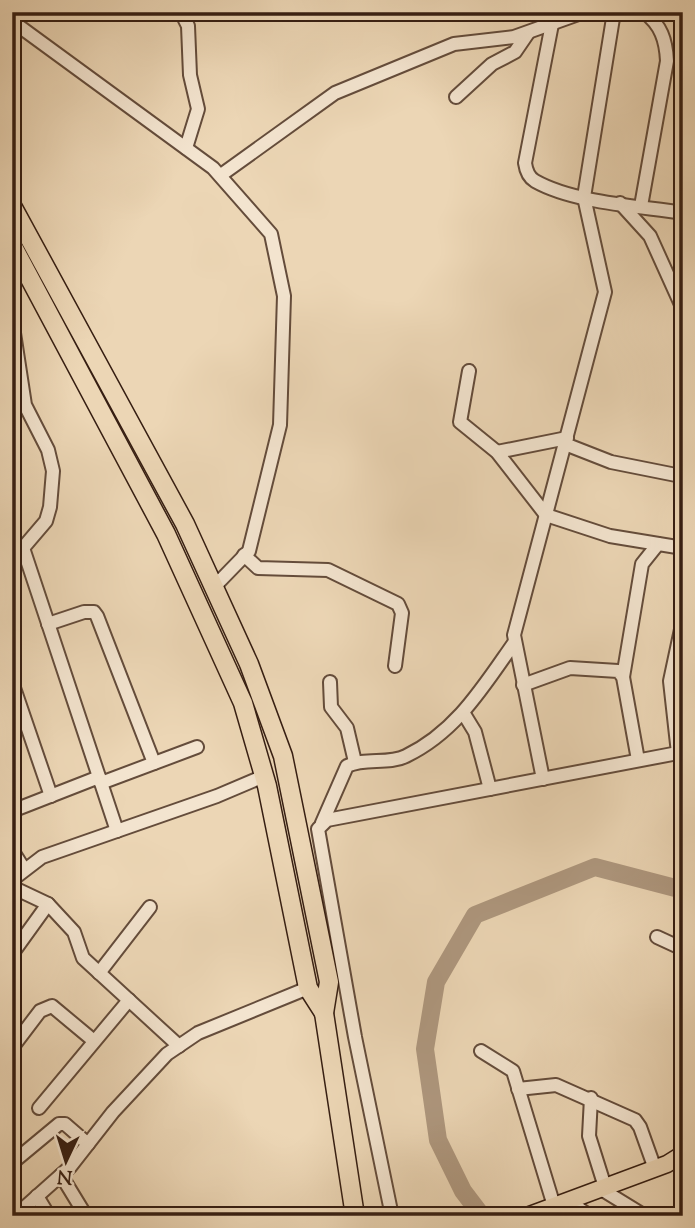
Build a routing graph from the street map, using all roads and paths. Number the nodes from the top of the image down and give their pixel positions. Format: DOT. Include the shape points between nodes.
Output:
graph roads {
  1 [pos="181,12"];
  2 [pos="584,12"];
  3 [pos="614,12"];
  4 [pos="644,12"];
  5 [pos="14,18"];
  6 [pos="552,24"];
  7 [pos="528,33"];
  8 [pos="456,97"];
  9 [pos="186,148"];
  10 [pos="220,175"];
  11 [pos="584,197"];
  12 [pos="620,203"];
  13 [pos="12,206"];
  14 [pos="641,206"];
  15 [pos="683,213"];
  16 [pos="12,245"];
  17 [pos="682,307"];
  18 [pos="12,320"];
  19 [pos="469,371"];
  20 [pos="566,441"];
  21 [pos="497,453"];
  22 [pos="681,476"];
  23 [pos="546,515"];
  24 [pos="658,544"];
  25 [pos="683,548"];
  26 [pos="18,550"];
  27 [pos="244,555"];
  28 [pos="215,586"];
  29 [pos="683,620"];
  30 [pos="48,624"];
  31 [pos="514,643"];
  32 [pos="395,666"];
  33 [pos="623,677"];
  34 [pos="12,682"];
  35 [pos="330,682"];
  36 [pos="523,685"];
  37 [pos="464,714"];
  38 [pos="197,747"];
  39 [pos="680,752"];
  40 [pos="638,760"];
  41 [pos="355,762"];
  42 [pos="154,763"];
  43 [pos="264,776"];
  44 [pos="542,779"];
  45 [pos="100,780"];
  46 [pos="490,789"];
  47 [pos="51,796"];
  48 [pos="12,811"];
  49 [pos="322,823"];
  50 [pos="117,831"];
  51 [pos="12,850"];
  52 [pos="24,869"];
  53 [pos="12,880"];
  54 [pos="12,887"];
  55 [pos="48,904"];
  56 [pos="150,907"];
  57 [pos="657,937"];
  58 [pos="682,947"];
  59 [pos="12,954"];
  60 [pos="99,973"];
  61 [pos="308,988"];
  62 [pos="129,1000"];
  63 [pos="324,1013"];
  64 [pos="94,1041"];
  65 [pos="179,1046"];
  66 [pos="12,1048"];
  67 [pos="481,1051"];
  68 [pos="518,1089"];
  69 [pos="591,1098"];
  70 [pos="39,1108"];
  71 [pos="88,1144"];
  72 [pos="683,1154"];
  73 [pos="12,1163"];
  74 [pos="655,1169"];
  75 [pos="61,1175"];
  76 [pos="603,1188"];
  77 [pos="37,1196"];
  78 [pos="561,1203"];
  79 [pos="683,1208"];
  80 [pos="17,1215"];
  81 [pos="49,1216"];
  82 [pos="86,1216"];
  83 [pos="355,1216"];
  84 [pos="392,1216"];
  85 [pos="527,1216"];
  86 [pos="590,1216"];
  87 [pos="645,1216"];
  88 [pos="681,1216"];
  1 -- 9 [label="street" via="188,26 190,75 198,109"];
  2 -- 6 [label="street"];
  3 -- 11 [label="street"];
  4 -- 14 [label="street" via="664,37 667,61"];
  5 -- 9 [label="street"];
  6 -- 7 [label="street"];
  6 -- 11 [label="street" via="526,170 536,181"];
  7 -- 8 [label="street" via="515,52 492,64"];
  7 -- 10 [label="street" via="454,44 335,93"];
  9 -- 10 [label="street"];
  10 -- 27 [label="street" via="271,234 284,296 280,425 251,544"];
  11 -- 12 [label="street"];
  11 -- 20 [label="street" via="605,292"];
  12 -- 14 [label="street"];
  12 -- 17 [label="street" via="650,236"];
  13 -- 28 [label="highway"];
  14 -- 15 [label="street"];
  16 -- 43 [label="highway" via="166,534 243,703"];
  18 -- 26 [label="street" via="25,405 48,450 53,471 48,514"];
  19 -- 21 [label="street" via="460,422"];
  20 -- 21 [label="street"];
  20 -- 22 [label="street" via="611,462"];
  20 -- 23 [label="street"];
  21 -- 23 [label="street"];
  23 -- 24 [label="street" via="610,536"];
  23 -- 31 [label="street"];
  24 -- 25 [label="street"];
  24 -- 33 [label="street" via="642,564"];
  26 -- 30 [label="street"];
  27 -- 28 [label="street"];
  27 -- 32 [label="street" via="264,569 328,570 398,604 402,613"];
  28 -- 63 [label="highway" via="283,756 329,982"];
  29 -- 39 [label="street" via="670,681"];
  30 -- 42 [label="street" via="94,612"];
  30 -- 45 [label="street"];
  31 -- 36 [label="street"];
  31 -- 37 [label="street"];
  33 -- 36 [label="street" via="612,669 570,668"];
  33 -- 40 [label="street"];
  34 -- 47 [label="street"];
  35 -- 41 [label="street" via="331,707 347,728"];
  36 -- 44 [label="street"];
  37 -- 41 [label="street" via="406,756"];
  37 -- 46 [label="street" via="475,732"];
  38 -- 42 [label="street"];
  39 -- 40 [label="street"];
  40 -- 44 [label="street"];
  41 -- 49 [label="street" via="343,772"];
  42 -- 45 [label="street"];
  43 -- 50 [label="street"];
  43 -- 61 [label="highway"];
  44 -- 46 [label="street"];
  45 -- 47 [label="street"];
  45 -- 50 [label="street"];
  46 -- 49 [label="street"];
  47 -- 48 [label="street"];
  49 -- 84 [label="street" via="318,836"];
  50 -- 52 [label="street" via="42,857"];
  51 -- 52 [label="street"];
  52 -- 53 [label="street"];
  54 -- 55 [label="street"];
  55 -- 59 [label="street"];
  55 -- 60 [label="street" via="71,928 80,954"];
  56 -- 60 [label="street"];
  57 -- 58 [label="street"];
  60 -- 62 [label="street"];
  61 -- 63 [label="highway"];
  61 -- 65 [label="street" via="198,1033"];
  62 -- 64 [label="street"];
  62 -- 65 [label="street"];
  63 -- 83 [label="highway"];
  64 -- 66 [label="street" via="52,1006 40,1011"];
  64 -- 70 [label="street"];
  65 -- 71 [label="street"];
  67 -- 68 [label="street" via="510,1067"];
  68 -- 69 [label="street" via="550,1084"];
  68 -- 78 [label="street"];
  69 -- 74 [label="street" via="638,1123"];
  69 -- 76 [label="street" via="590,1141"];
  71 -- 73 [label="street" via="65,1124 59,1125"];
  71 -- 75 [label="street"];
  72 -- 74 [label="main road"];
  74 -- 76 [label="main road"];
  75 -- 77 [label="street"];
  75 -- 82 [label="street"];
  76 -- 78 [label="main road"];
  76 -- 87 [label="street"];
  77 -- 80 [label="street"];
  77 -- 81 [label="street"];
  78 -- 85 [label="main road"];
  78 -- 86 [label="street"];
  79 -- 88 [label="street"];
}
